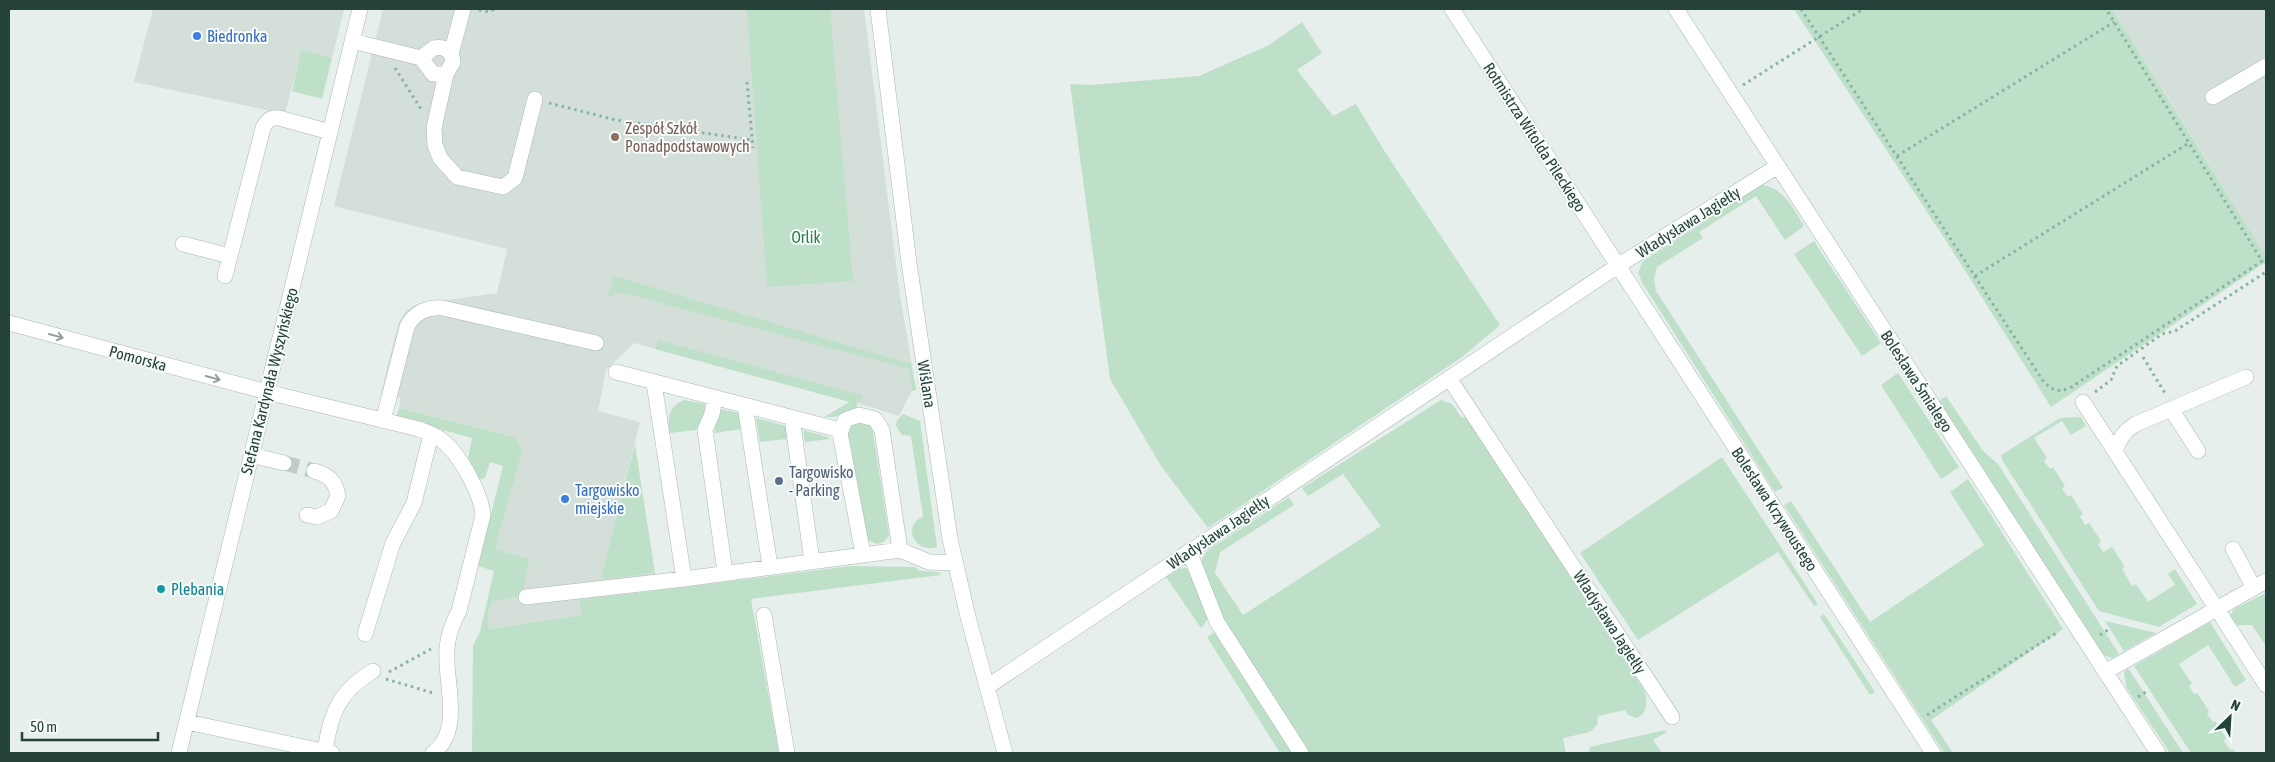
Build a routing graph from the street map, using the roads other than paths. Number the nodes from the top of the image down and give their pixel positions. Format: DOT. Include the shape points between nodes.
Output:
graph roads {
  1 [pos="360,9"];
  2 [pos="463,9"];
  3 [pos="878,9"];
  4 [pos="1452,9"];
  5 [pos="1676,9"];
  6 [pos="352,41"];
  7 [pos="451,54"];
  8 [pos="421,58"];
  9 [pos="2266,66"];
  10 [pos="446,74"];
  11 [pos="2213,97"];
  12 [pos="535,100"];
  13 [pos="330,132"];
  14 [pos="1778,166"];
  15 [pos="183,244"];
  16 [pos="230,256"];
  17 [pos="1618,265"];
  18 [pos="225,276"];
  19 [pos="9,323"];
  20 [pos="596,342"];
  21 [pos="616,372"];
  22 [pos="2246,377"];
  23 [pos="1449,378"];
  24 [pos="654,383"];
  25 [pos="267,392"];
  26 [pos="716,399"];
  27 [pos="2083,402"];
  28 [pos="745,406"];
  29 [pos="2172,408"];
  30 [pos="792,418"];
  31 [pos="383,421"];
  32 [pos="840,430"];
  33 [pos="431,434"];
  34 [pos="2198,450"];
  35 [pos="2115,451"];
  36 [pos="251,455"];
  37 [pos="284,463"];
  38 [pos="314,471"];
  39 [pos="307,515"];
  40 [pos="2233,549"];
  41 [pos="900,550"];
  42 [pos="1189,552"];
  43 [pos="863,554"];
  44 [pos="812,561"];
  45 [pos="955,563"];
  46 [pos="770,566"];
  47 [pos="724,572"];
  48 [pos="684,579"];
  49 [pos="2260,584"];
  50 [pos="526,597"];
  51 [pos="2216,609"];
  52 [pos="764,615"];
  53 [pos="365,634"];
  54 [pos="373,670"];
  55 [pos="2105,672"];
  56 [pos="2266,685"];
  57 [pos="987,688"];
  58 [pos="1672,716"];
  59 [pos="187,722"];
  60 [pos="329,752"];
  61 [pos="179,753"];
  62 [pos="433,753"];
  63 [pos="787,753"];
  64 [pos="1006,753"];
  65 [pos="1301,753"];
  66 [pos="1932,753"];
  67 [pos="2158,753"];
  1 -- 6 [label="street, Stefana Kardynała Wyszyńskiego"];
  2 -- 7 [label="street"];
  3 -- 45 [label="street, Wiślana" via="909,263"];
  4 -- 17 [label="street, Rotmistrza Witolda Pileckiego"];
  5 -- 14 [label="street, Bolesława Śmiałego"];
  6 -- 8 [label="street"];
  6 -- 13 [label="street, Stefana Kardynała Wyszyńskiego"];
  7 -- 8 [label="street" via="438,47"];
  7 -- 10 [label="street" via="453,62"];
  8 -- 10 [label="street" via="433,74"];
  9 -- 11 [label="street"];
  10 -- 12 [label="street" via="434,128 435,145 440,158 457,177 503,186 515,178"];
  13 -- 16 [label="street" via="279,118 267,121"];
  13 -- 25 [label="street, Stefana Kardynała Wyszyńskiego"];
  14 -- 17 [label="street, Władysława Jagiełły"];
  14 -- 55 [label="street, Bolesława Śmiałego"];
  15 -- 16 [label="street"];
  16 -- 18 [label="street"];
  17 -- 23 [label="street, Władysława Jagiełły"];
  17 -- 66 [label="street, Bolesława Krzywoustego"];
  19 -- 25 [label="street, Pomorska, one-way"];
  20 -- 31 [label="street" via="443,308 428,309 416,315 407,326"];
  21 -- 24 [label="street"];
  22 -- 29 [label="street"];
  23 -- 42 [label="street, Władysława Jagiełły"];
  23 -- 58 [label="street, Władysława Jagiełły"];
  24 -- 26 [label="street"];
  24 -- 48 [label="street"];
  25 -- 31 [label="street, Pomorska"];
  25 -- 36 [label="street, Stefana Kardynała Wyszyńskiego"];
  26 -- 28 [label="street"];
  26 -- 47 [label="street" via="705,430"];
  27 -- 35 [label="street"];
  28 -- 30 [label="street"];
  28 -- 46 [label="street"];
  29 -- 34 [label="street"];
  29 -- 35 [label="street" via="2126,430"];
  30 -- 32 [label="street"];
  30 -- 44 [label="street"];
  31 -- 33 [label="street, Pomorska"];
  32 -- 41 [label="street" via="845,420 859,415 875,419 882,427"];
  32 -- 43 [label="street"];
  33 -- 53 [label="street" via="414,503 393,543"];
  33 -- 62 [label="street" via="440,438 455,454 482,504 483,515 459,611 446,648 450,716 447,736"];
  35 -- 51 [label="street"];
  36 -- 37 [label="street"];
  36 -- 59 [label="street, Stefana Kardynała Wyszyńskiego"];
  38 -- 39 [label="street" via="333,482 338,496 331,511 324,516"];
  40 -- 49 [label="street"];
  41 -- 43 [label="street"];
  41 -- 45 [label="street" via="929,562"];
  42 -- 57 [label="street, Władysława Jagiełły"];
  42 -- 65 [label="street" via="1217,622"];
  43 -- 44 [label="street"];
  44 -- 46 [label="street"];
  45 -- 57 [label="street, Wiślana"];
  46 -- 47 [label="street"];
  47 -- 48 [label="street"];
  48 -- 50 [label="street"];
  49 -- 51 [label="street"];
  51 -- 55 [label="street"];
  51 -- 56 [label="street"];
  52 -- 63 [label="street"];
  54 -- 60 [label="street" via="346,692 328,731"];
  55 -- 67 [label="street, Bolesława Śmiałego"];
  57 -- 64 [label="street, Wiślana"];
  59 -- 60 [label="street"];
  59 -- 61 [label="street, Stefana Kardynała Wyszyńskiego"];
}
